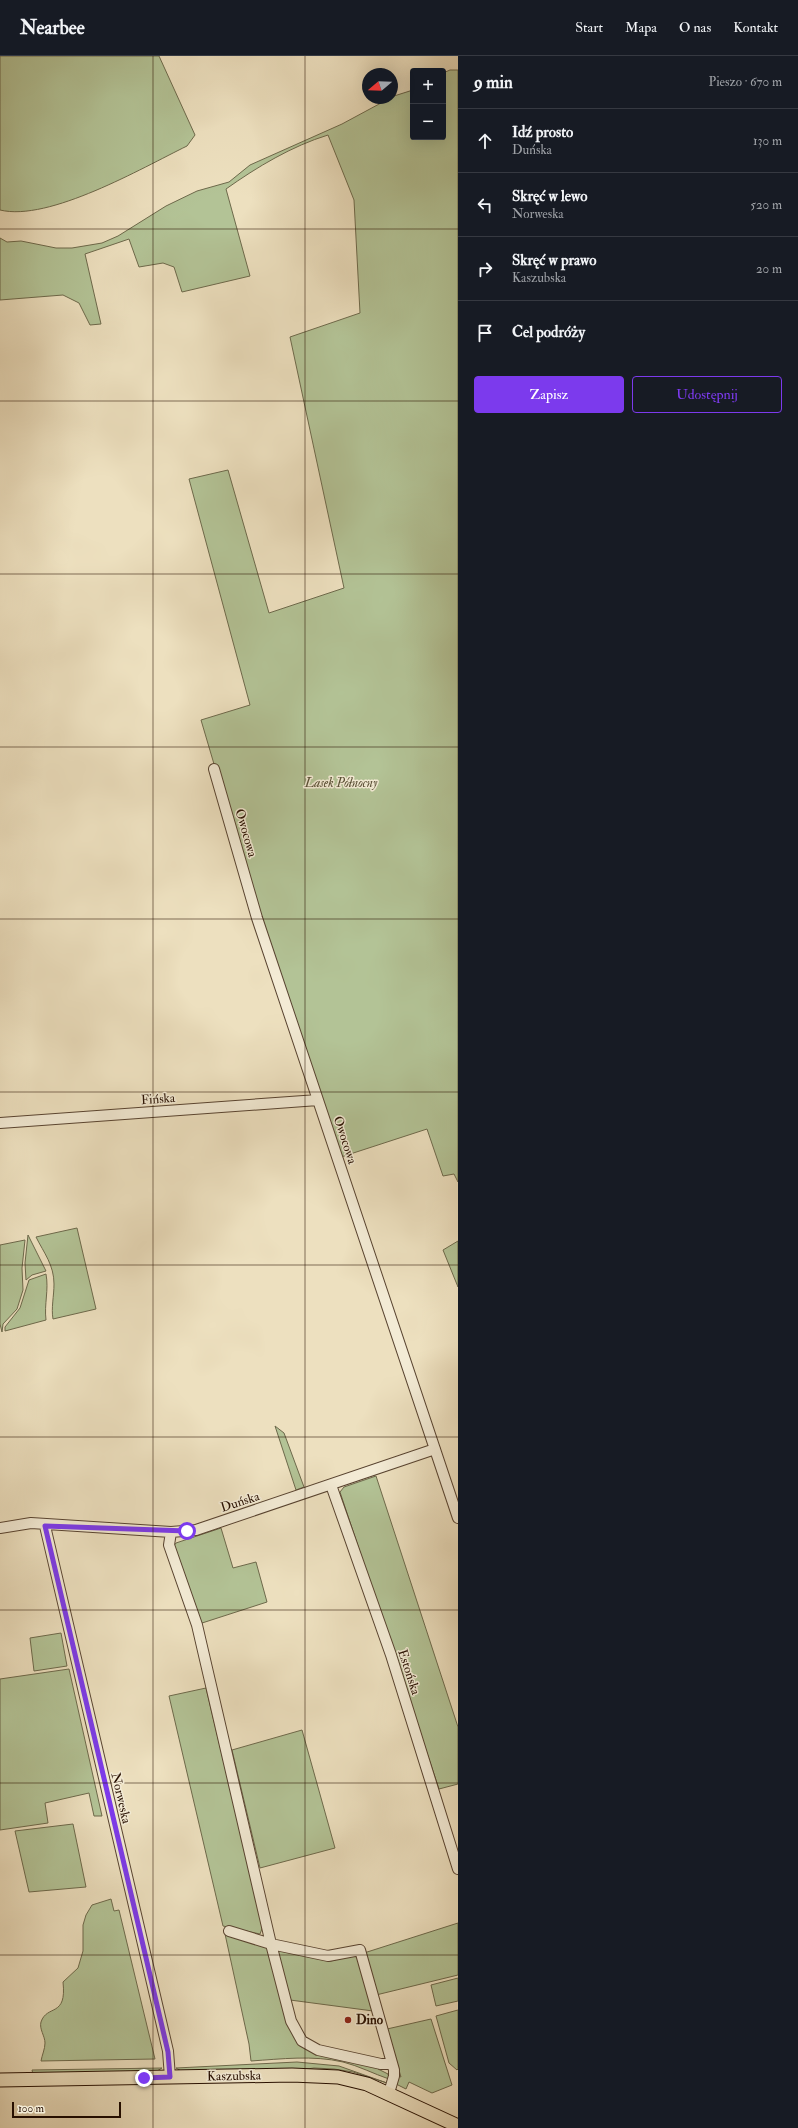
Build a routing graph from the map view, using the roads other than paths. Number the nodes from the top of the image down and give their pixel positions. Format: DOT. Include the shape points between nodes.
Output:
graph roads {
  1 [pos="214,769"];
  2 [pos="318,1100"];
  3 [pos="0,1123"];
  4 [pos="435,1449"];
  5 [pos="331,1485"];
  6 [pos="458,1518"];
  7 [pos="45,1526"];
  8 [pos="0,1528"];
  9 [pos="171,1532"];
  10 [pos="458,1869"];
  11 [pos="229,1931"];
  12 [pos="271,1944"];
  13 [pos="392,2064"];
  14 [pos="170,2077"];
  15 [pos="0,2080"];
  16 [pos="389,2093"];
  17 [pos="458,2126"];
  1 -- 2 [label="street, Owocowa" via="257,918"];
  2 -- 3 [label="street, Fińska"];
  2 -- 4 [label="street, Owocowa"];
  4 -- 5 [label="street, Duńska"];
  4 -- 6 [label="street, Owocowa"];
  5 -- 9 [label="street, Duńska" via="203,1528"];
  5 -- 10 [label="street, Estońska" via="391,1656"];
  7 -- 8 [label="street, Duńska" via="31,1523"];
  7 -- 9 [label="street, Duńska"];
  7 -- 14 [label="street, Norweska" via="168,2052"];
  9 -- 12 [label="street" via="169,1545 197,1625"];
  11 -- 12 [label="street"];
  12 -- 13 [label="street" via="291,2021 302,2040 318,2050 381,2064"];
  12 -- 13 [label="street" via="328,1956 360,1950"];
  13 -- 16 [label="street" via="394,2076"];
  14 -- 15 [label="main road, Kaszubska"];
  14 -- 16 [label="main road, Kaszubska" via="326,2076 353,2080"];
  16 -- 17 [label="main road, Kaszubska"];
}
